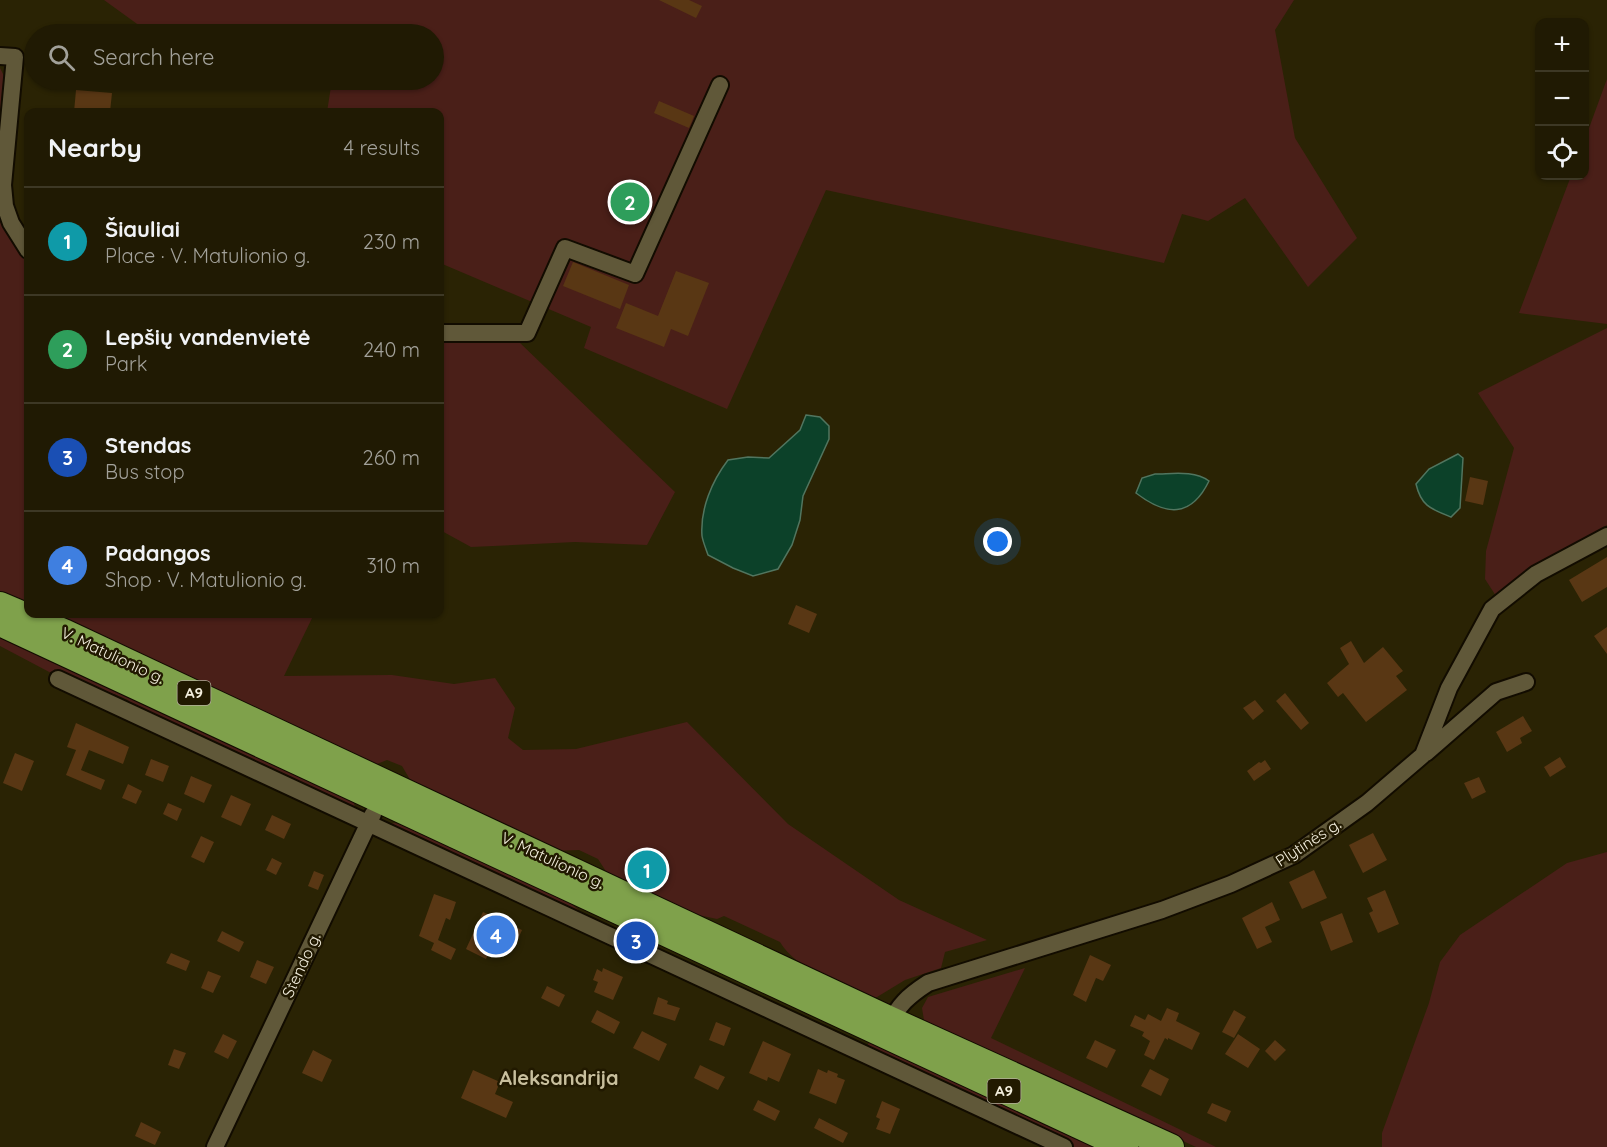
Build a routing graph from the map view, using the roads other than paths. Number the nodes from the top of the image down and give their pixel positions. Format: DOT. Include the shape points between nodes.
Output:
graph roads {
  1 [pos="0,56"];
  2 [pos="720,85"];
  3 [pos="24,244"];
  4 [pos="444,333"];
  5 [pos="1607,536"];
  6 [pos="0,605"];
  7 [pos="24,615"];
  8 [pos="31,618"];
  9 [pos="0,623"];
  10 [pos="58,679"];
  11 [pos="1526,682"];
  12 [pos="1423,755"];
  13 [pos="383,792"];
  14 [pos="368,824"];
  15 [pos="887,1028"];
  16 [pos="215,1147"];
  17 [pos="1064,1147"];
  18 [pos="1125,1147"];
  19 [pos="1171,1147"];
  1 -- 3 [label="street" via="15,57 3,185 11,223"];
  2 -- 4 [label="street" via="635,274 565,248 527,333"];
  5 -- 12 [label="street, Plytinės g." via="1536,574 1492,609 1449,688"];
  6 -- 7 [label="highway, V. Matulionio g. / A9"];
  8 -- 13 [label="highway, V. Matulionio g. / A9"];
  9 -- 13 [label="highway, V. Matulionio g. / A9"];
  10 -- 14 [label="street"];
  11 -- 12 [label="street" via="1496,692"];
  12 -- 15 [label="street, Plytinės g." via="1367,803 1294,855 1162,910 928,983 902,1002"];
  13 -- 14 [label="street, Stendo g."];
  13 -- 15 [label="highway, V. Matulionio g. / A9"];
  14 -- 16 [label="street, Stendo g."];
  14 -- 17 [label="street"];
  15 -- 18 [label="highway, V. Matulionio g. / A9"];
  15 -- 19 [label="highway, V. Matulionio g. / A9"];
}
